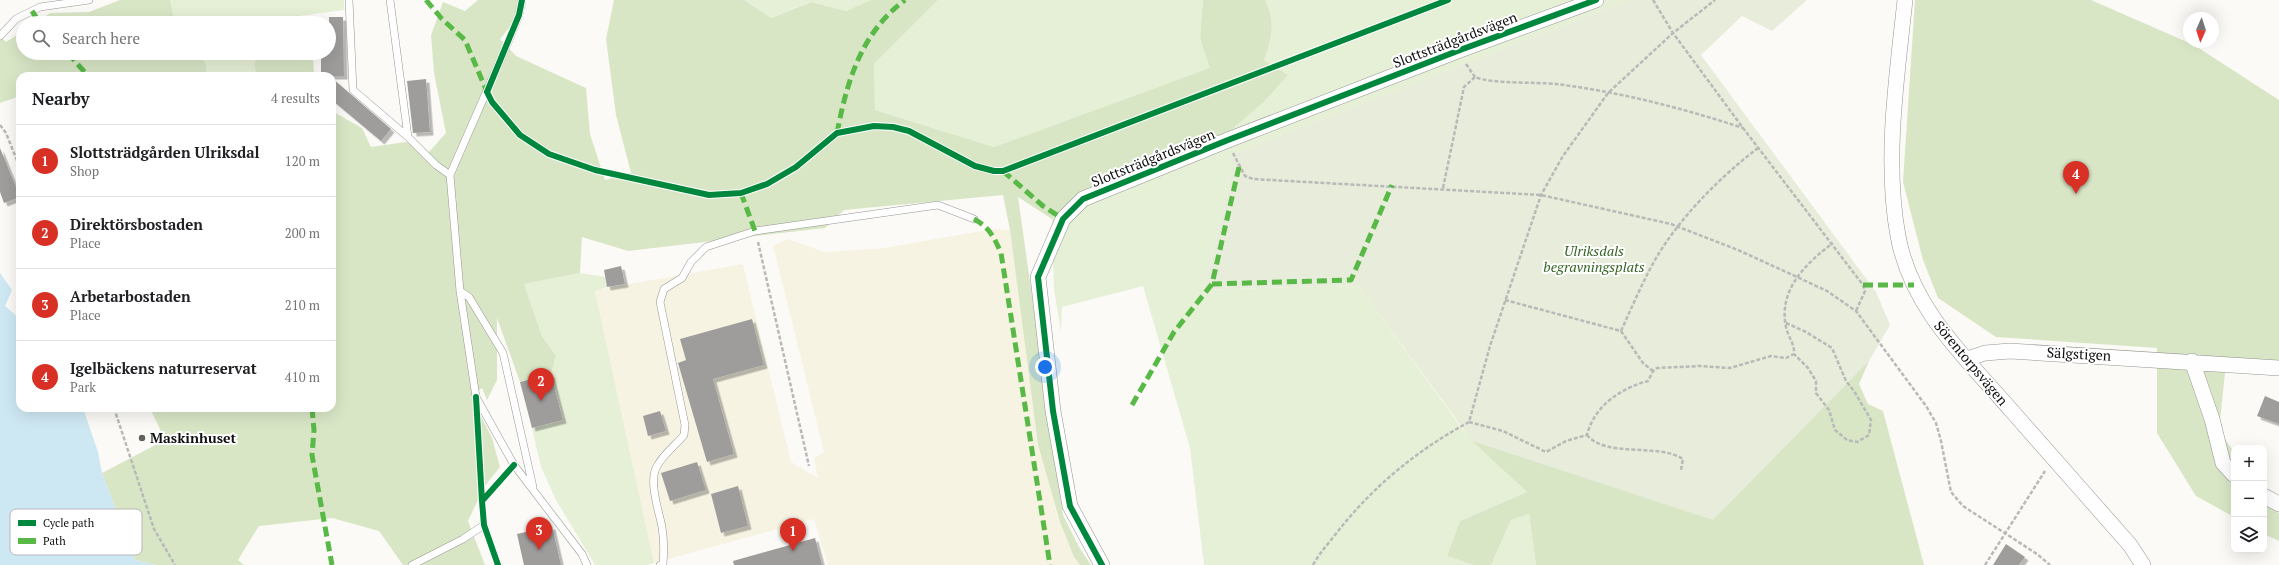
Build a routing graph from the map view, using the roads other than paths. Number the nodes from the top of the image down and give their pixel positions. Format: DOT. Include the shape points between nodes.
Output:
graph roads {
  1 [pos="90,0"];
  2 [pos="349,0"];
  3 [pos="390,0"];
  4 [pos="522,0"];
  5 [pos="1596,0"];
  6 [pos="1905,0"];
  7 [pos="22,16"];
  8 [pos="16,19"];
  9 [pos="0,36"];
  10 [pos="408,137"];
  11 [pos="450,175"];
  12 [pos="974,219"];
  13 [pos="460,291"];
  14 [pos="1967,359"];
  15 [pos="2192,361"];
  16 [pos="2279,368"];
  17 [pos="2231,472"];
  18 [pos="533,490"];
  19 [pos="2267,498"];
  20 [pos="2279,504"];
  21 [pos="484,524"];
  22 [pos="412,565"];
  23 [pos="586,565"];
  24 [pos="660,565"];
  25 [pos="1102,565"];
  26 [pos="2143,565"];
  1 -- 7 [label="lane" via="40,7"];
  2 -- 10 [label="lane" via="353,90"];
  3 -- 10 [label="lane"];
  4 -- 11 [label="lane" via="509,40"];
  5 -- 25 [label="street, Slottsträdgårdsvägen" via="1460,50 1083,199 1062,219 1038,277 1053,412 1070,506"];
  6 -- 14 [label="street, Sörentorpsvägen" via="1893,161 1893,201 1898,237 1908,270 1922,300 1940,329"];
  8 -- 9 [label="lane"];
  10 -- 11 [label="lane"];
  11 -- 13 [label="lane"];
  12 -- 24 [label="lane" via="938,205 755,231 706,247 691,262 682,278 664,289 660,302 684,435 662,458 655,470 655,495 662,527 664,553 663,564"];
  13 -- 18 [label="lane" via="469,297 502,353"];
  13 -- 18 [label="lane" via="476,397 514,465"];
  14 -- 15 [label="street, Sälgstigen" via="2010,350"];
  14 -- 26 [label="street, Sörentorpsvägen" via="2130,545"];
  15 -- 16 [label="street, Sälgstigen"];
  15 -- 17 [label="street" via="2212,419 2223,463"];
  18 -- 23 [label="lane" via="582,554"];
  19 -- 20 [label="street"];
  21 -- 22 [label="lane" via="463,539"];
}
